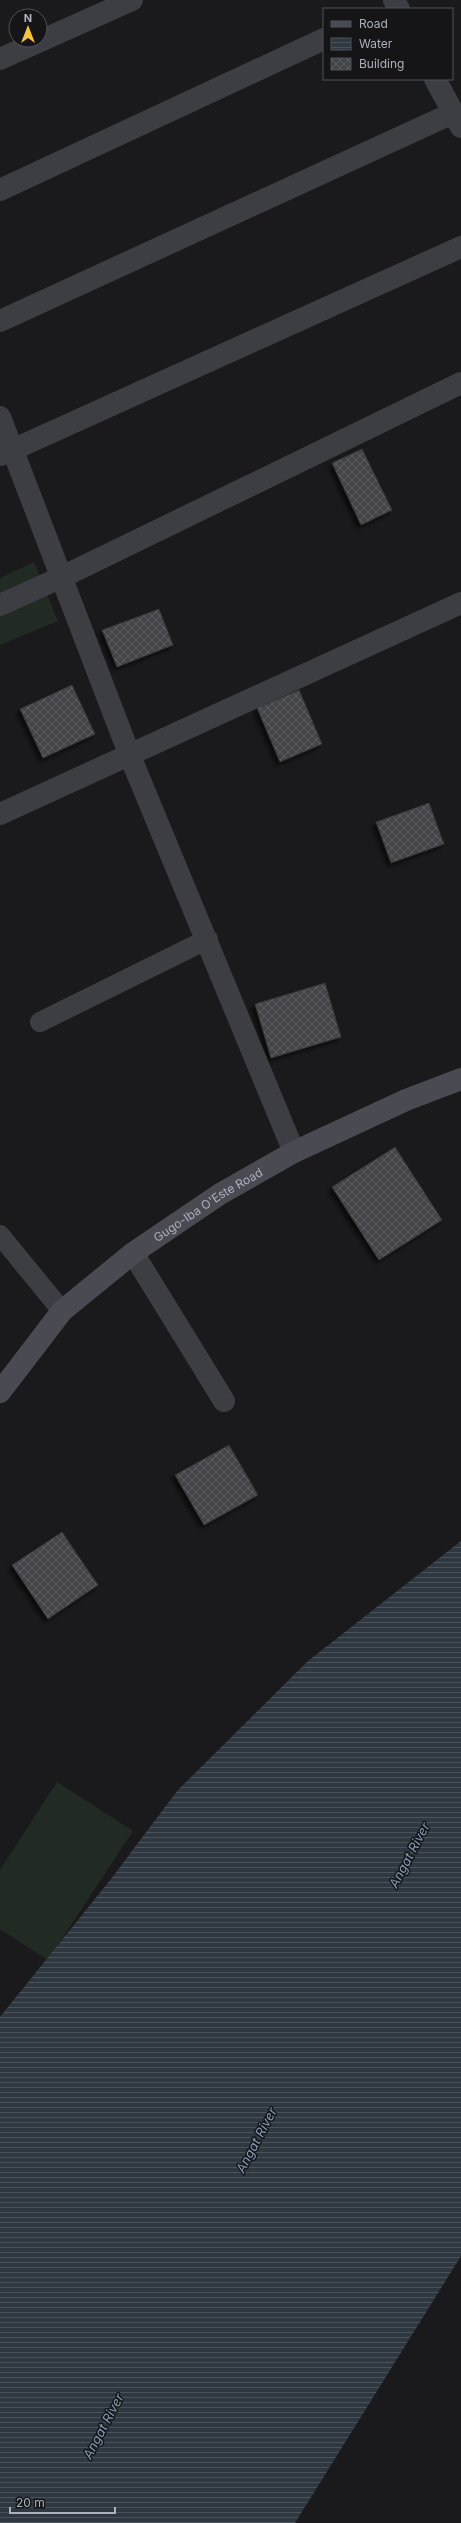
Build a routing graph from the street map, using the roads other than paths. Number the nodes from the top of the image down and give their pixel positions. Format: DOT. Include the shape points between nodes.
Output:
graph roads {
  1 [pos="132,0"];
  2 [pos="323,39"];
  3 [pos="0,59"];
  4 [pos="436,80"];
  5 [pos="457,120"];
  6 [pos="0,190"];
  7 [pos="461,248"];
  8 [pos="0,321"];
  9 [pos="461,383"];
  10 [pos="0,417"];
  11 [pos="7,452"];
  12 [pos="62,577"];
  13 [pos="461,603"];
  14 [pos="0,605"];
  15 [pos="130,756"];
  16 [pos="0,814"];
  17 [pos="208,939"];
  18 [pos="40,1022"];
  19 [pos="461,1079"];
  20 [pos="294,1152"];
  21 [pos="0,1235"];
  22 [pos="133,1253"];
  23 [pos="62,1310"];
  24 [pos="0,1392"];
  25 [pos="224,1401"];
  1 -- 3 [label="street"];
  2 -- 6 [label="street"];
  4 -- 5 [label="street"];
  5 -- 8 [label="street"];
  7 -- 11 [label="street"];
  9 -- 12 [label="street"];
  10 -- 11 [label="street"];
  11 -- 12 [label="street"];
  12 -- 14 [label="street"];
  12 -- 15 [label="street"];
  13 -- 15 [label="street"];
  15 -- 16 [label="street"];
  15 -- 17 [label="street"];
  17 -- 18 [label="lane"];
  17 -- 20 [label="street"];
  19 -- 20 [label="main road, Gugo-Iba O'Este Road" via="406,1100"];
  20 -- 22 [label="main road, Gugo-Iba O'Este Road" via="220,1194"];
  21 -- 23 [label="lane"];
  22 -- 23 [label="main road, Gugo-Iba O'Este Road"];
  22 -- 25 [label="street"];
  23 -- 24 [label="main road, Gugo-Iba O'Este Road"];
}
